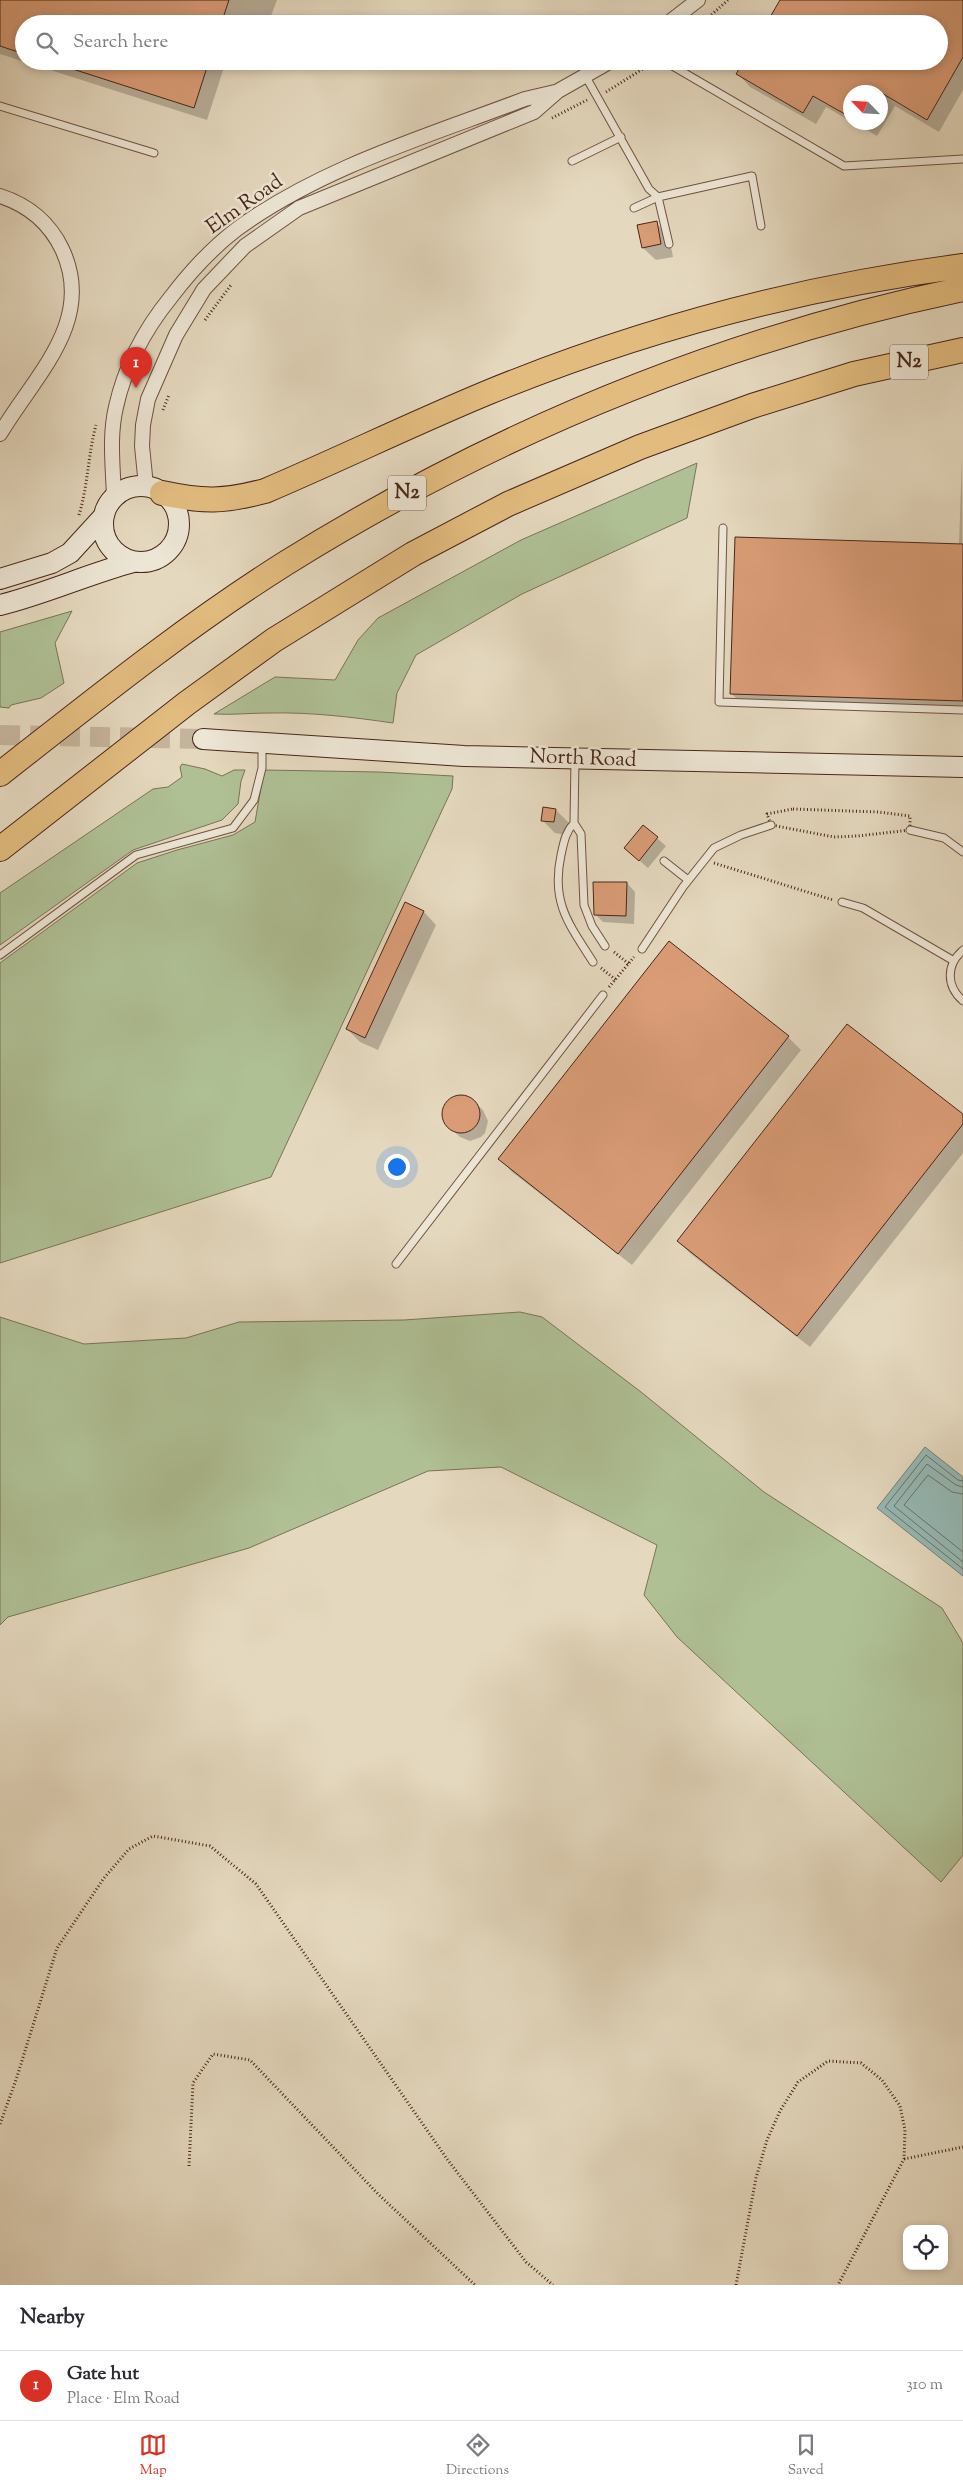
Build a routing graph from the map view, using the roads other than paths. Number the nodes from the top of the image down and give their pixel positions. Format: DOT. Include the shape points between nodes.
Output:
graph roads {
  1 [pos="698,0"];
  2 [pos="679,15"];
  3 [pos="597,70"];
  4 [pos="679,70"];
  5 [pos="586,77"];
  6 [pos="558,91"];
  7 [pos="0,106"];
  8 [pos="621,138"];
  9 [pos="154,153"];
  10 [pos="963,159"];
  11 [pos="572,161"];
  12 [pos="0,196"];
  13 [pos="658,197"];
  14 [pos="634,208"];
  15 [pos="761,226"];
  16 [pos="669,244"];
  17 [pos="963,266"];
  18 [pos="963,289"];
  19 [pos="963,350"];
  20 [pos="0,434"];
  21 [pos="154,489"];
  22 [pos="114,497"];
  23 [pos="103,517"];
  24 [pos="723,528"];
  25 [pos="133,562"];
  26 [pos="0,579"];
  27 [pos="0,605"];
  28 [pos="963,710"];
  29 [pos="203,739"];
  30 [pos="262,742"];
  31 [pos="575,759"];
  32 [pos="963,767"];
  33 [pos="0,774"];
  34 [pos="574,823"];
  35 [pos="771,825"];
  36 [pos="910,830"];
  37 [pos="0,849"];
  38 [pos="963,852"];
  39 [pos="664,861"];
  40 [pos="688,880"];
  41 [pos="842,902"];
  42 [pos="605,946"];
  43 [pos="642,949"];
  44 [pos="963,950"];
  45 [pos="0,955"];
  46 [pos="954,961"];
  47 [pos="593,962"];
  48 [pos="603,995"];
  49 [pos="963,1001"];
  50 [pos="396,1264"];
  1 -- 2 [label="street"];
  3 -- 5 [label="street, Elm Road"];
  4 -- 10 [label="lane" via="844,166"];
  5 -- 6 [label="street, Elm Road"];
  5 -- 8 [label="lane"];
  6 -- 21 [label="street, Elm Road" via="534,112 299,208 245,246 204,289 176,335 148,399 142,446"];
  6 -- 22 [label="street, Elm Road" via="525,99 336,171 236,230 192,271 152,320 132,359 112,429"];
  7 -- 9 [label="lane"];
  8 -- 11 [label="lane"];
  8 -- 13 [label="lane" via="649,189"];
  12 -- 20 [label="street" via="37,214 56,236 68,262 74,295 68,324 50,360"];
  13 -- 14 [label="lane"];
  13 -- 15 [label="lane" via="752,176"];
  13 -- 16 [label="lane"];
  17 -- 21 [label="highway" via="818,290 663,331 575,359 488,392 265,491 232,500 208,501"];
  18 -- 33 [label="highway, N2" via="814,325 660,376 567,414 476,457 379,507 211,613"];
  19 -- 37 [label="highway, N2" via="854,374 752,406 640,447 508,504 413,554 274,640 187,703"];
  21 -- 22 [label="main road" via="134,486"];
  21 -- 25 [label="main road" via="172,502 177,513 176,539 159,558"];
  22 -- 23 [label="main road"];
  23 -- 25 [label="main road" via="105,539 111,549"];
  23 -- 26 [label="main road" via="70,554"];
  24 -- 28 [label="lane" via="719,702"];
  25 -- 27 [label="main road"];
  29 -- 30 [label="main road, North Road"];
  30 -- 31 [label="main road, North Road" via="464,756"];
  30 -- 45 [label="lane" via="262,768 254,800 233,828 136,855"];
  31 -- 32 [label="main road, North Road"];
  31 -- 34 [label="lane"];
  34 -- 42 [label="lane" via="582,834 584,905"];
  34 -- 47 [label="lane" via="567,831 558,870 558,896 568,923"];
  35 -- 40 [label="lane" via="714,848"];
  36 -- 38 [label="lane" via="944,838"];
  39 -- 40 [label="lane"];
  40 -- 43 [label="lane"];
  41 -- 46 [label="lane" via="863,908"];
  44 -- 46 [label="lane"];
  46 -- 49 [label="lane" via="951,986"];
  48 -- 50 [label="lane"];
}
